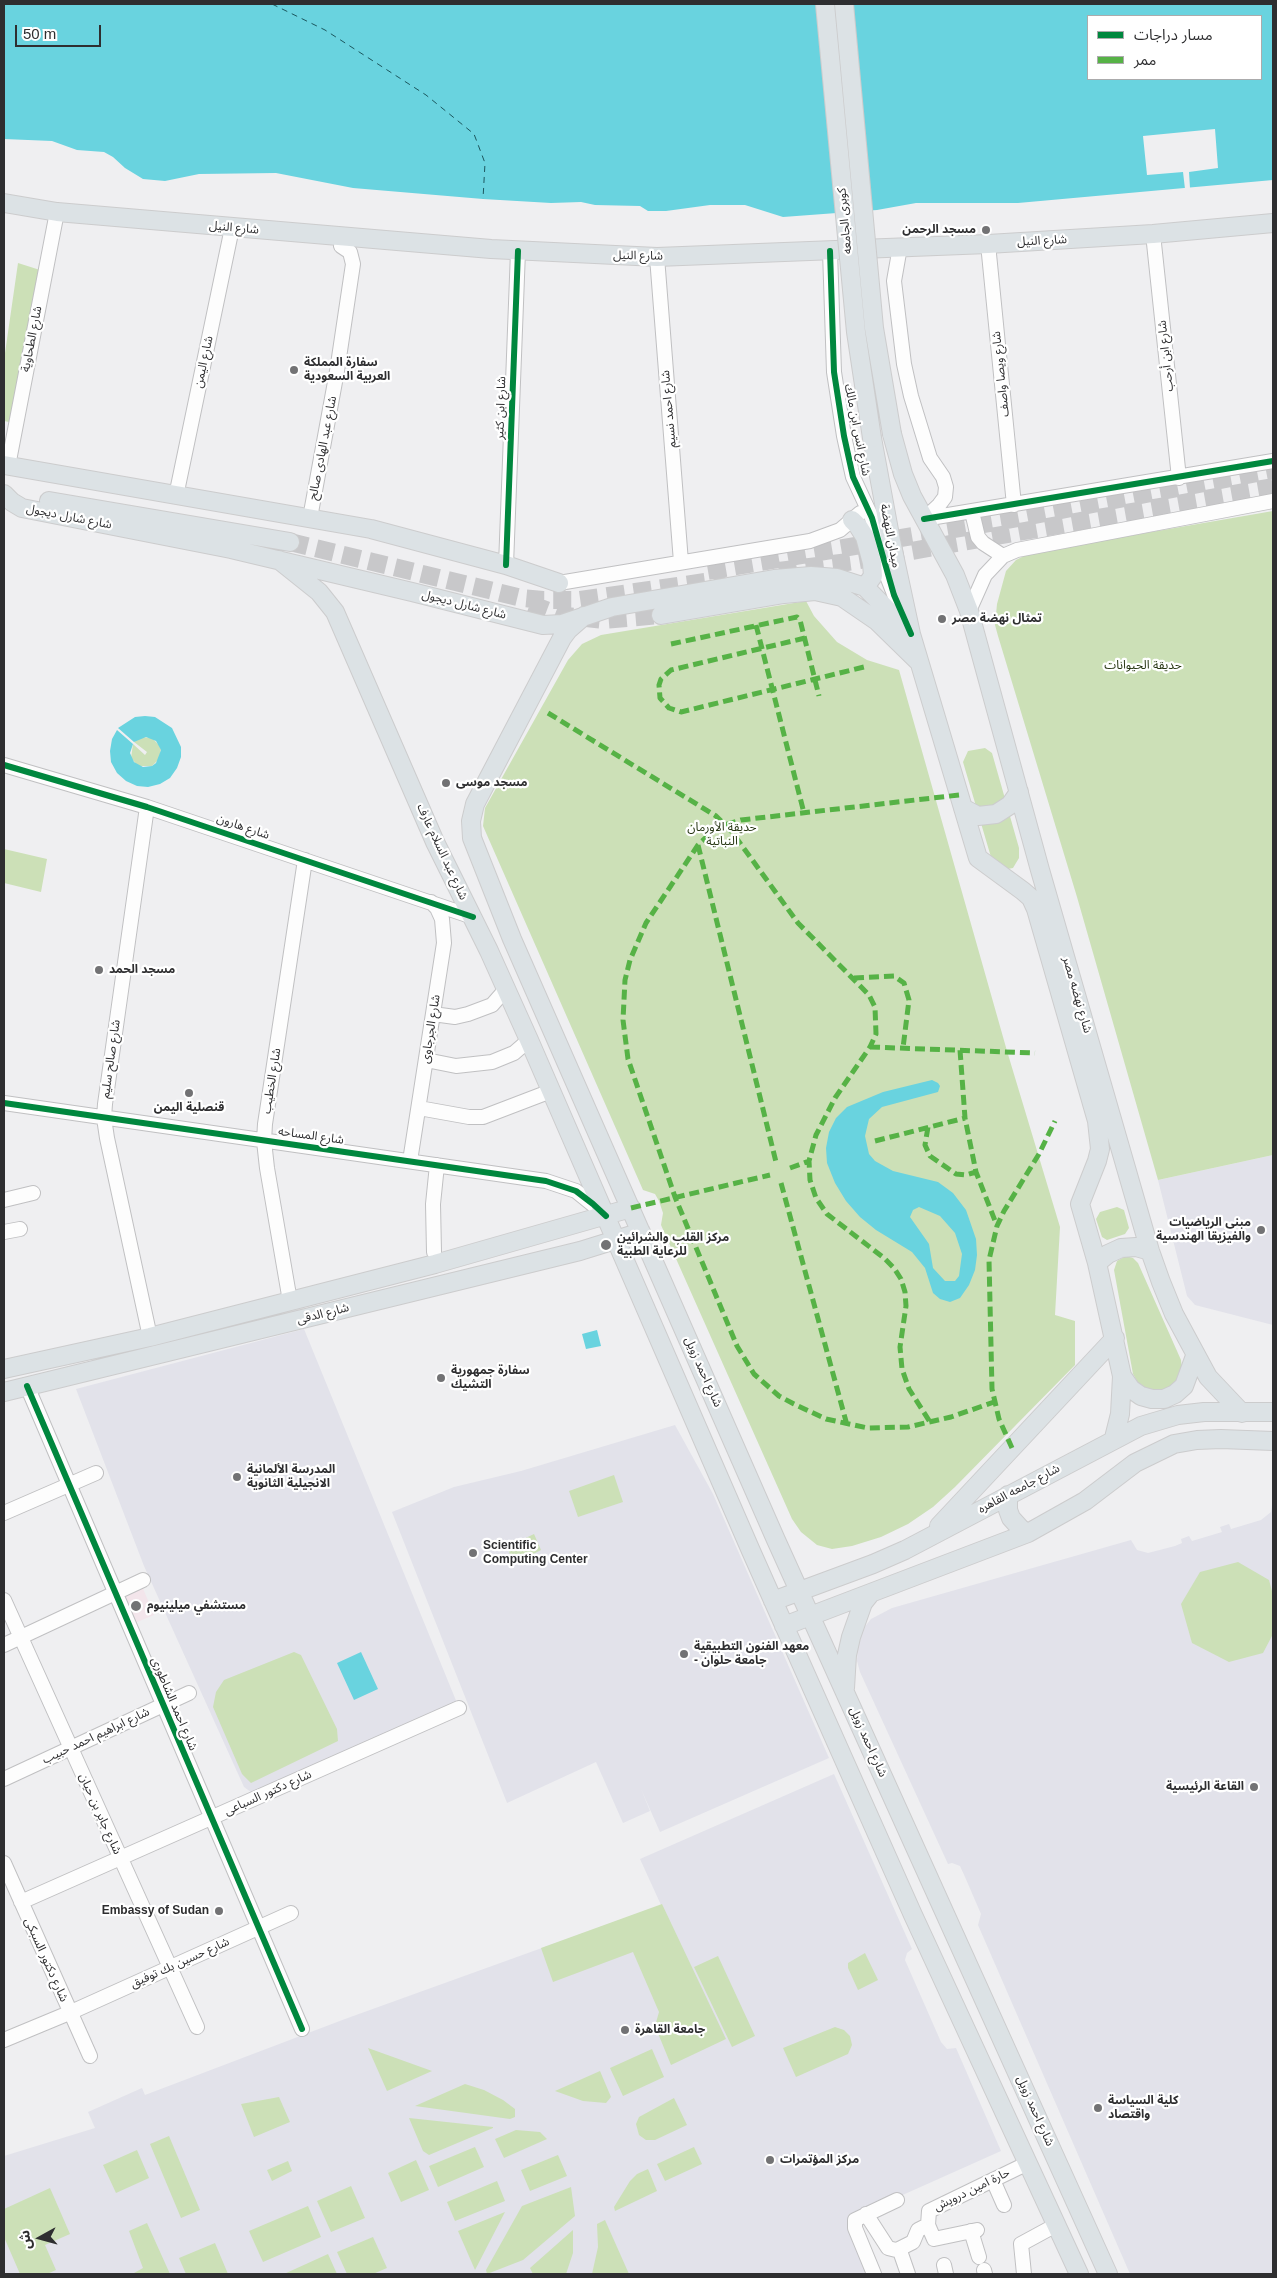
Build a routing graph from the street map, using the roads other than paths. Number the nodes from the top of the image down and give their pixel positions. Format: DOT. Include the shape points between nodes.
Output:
graph roads {
  1 [pos="826,4"];
  2 [pos="844,4"];
  3 [pos="4,203"];
  4 [pos="57,212"];
  5 [pos="1273,223"];
  6 [pos="232,228"];
  7 [pos="1153,234"];
  8 [pos="347,237"];
  9 [pos="988,244"];
  10 [pos="900,247"];
  11 [pos="518,251"];
  12 [pos="830,251"];
  13 [pos="657,257"];
  14 [pos="872,438"];
  15 [pos="1273,461"];
  16 [pos="6,465"];
  17 [pos="1179,478"];
  18 [pos="4,494"];
  19 [pos="176,496"];
  20 [pos="1273,501"];
  21 [pos="1014,505"];
  22 [pos="868,506"];
  23 [pos="972,512"];
  24 [pos="310,518"];
  25 [pos="924,519"];
  26 [pos="852,520"];
  27 [pos="290,542"];
  28 [pos="1004,556"];
  29 [pos="279,560"];
  30 [pos="681,562"];
  31 [pos="506,565"];
  32 [pos="559,583"];
  33 [pos="866,587"];
  34 [pos="970,611"];
  35 [pos="661,614"];
  36 [pos="584,616"];
  37 [pos="912,634"];
  38 [pos="920,663"];
  39 [pos="4,766"];
  40 [pos="1019,792"];
  41 [pos="147,807"];
  42 [pos="963,808"];
  43 [pos="305,860"];
  44 [pos="430,902"];
  45 [pos="497,905"];
  46 [pos="473,917"];
  47 [pos="506,990"];
  48 [pos="434,1014"];
  49 [pos="529,1040"];
  50 [pos="426,1060"];
  51 [pos="551,1091"];
  52 [pos="4,1102"];
  53 [pos="419,1108"];
  54 [pos="104,1118"];
  55 [pos="264,1141"];
  56 [pos="410,1161"];
  57 [pos="437,1165"];
  58 [pos="34,1193"];
  59 [pos="4,1200"];
  60 [pos="631,1208"];
  61 [pos="606,1216"];
  62 [pos="20,1229"];
  63 [pos="4,1232"];
  64 [pos="641,1232"];
  65 [pos="616,1240"];
  66 [pos="1150,1251"];
  67 [pos="434,1252"];
  68 [pos="1097,1263"];
  69 [pos="290,1301"];
  70 [pos="150,1337"];
  71 [pos="1115,1338"];
  72 [pos="1195,1356"];
  73 [pos="4,1369"];
  74 [pos="1122,1376"];
  75 [pos="26,1386"];
  76 [pos="4,1392"];
  77 [pos="1273,1412"];
  78 [pos="1242,1413"];
  79 [pos="1114,1438"];
  80 [pos="1273,1441"];
  81 [pos="96,1473"];
  82 [pos="68,1485"];
  83 [pos="1008,1495"];
  84 [pos="4,1513"];
  85 [pos="1028,1533"];
  86 [pos="929,1537"];
  87 [pos="143,1580"];
  88 [pos="114,1593"];
  89 [pos="799,1593"];
  90 [pos="871,1593"];
  91 [pos="4,1600"];
  92 [pos="773,1602"];
  93 [pos="810,1616"];
  94 [pos="784,1626"];
  95 [pos="20,1637"];
  96 [pos="4,1645"];
  97 [pos="845,1691"];
  98 [pos="189,1693"];
  99 [pos="162,1705"];
  100 [pos="458,1708"];
  101 [pos="863,1731"];
  102 [pos="836,1742"];
  103 [pos="70,1748"];
  104 [pos="4,1778"];
  105 [pos="211,1818"];
  106 [pos="120,1858"];
  107 [pos="4,1863"];
  108 [pos="21,1902"];
  109 [pos="291,1913"];
  110 [pos="259,1928"];
  111 [pos="170,1968"];
  112 [pos="69,2013"];
  113 [pos="197,2027"];
  114 [pos="302,2029"];
  115 [pos="4,2040"];
  116 [pos="90,2056"];
  117 [pos="1028,2163"];
  118 [pos="993,2180"];
  119 [pos="897,2200"];
  120 [pos="1004,2204"];
  121 [pos="866,2214"];
  122 [pos="928,2225"];
  123 [pos="1056,2225"];
  124 [pos="897,2250"];
  125 [pos="982,2267"];
  126 [pos="874,2274"];
  127 [pos="908,2274"];
  128 [pos="1024,2274"];
  129 [pos="1079,2274"];
  130 [pos="1108,2274"];
  1 -- 14 [label="main road, كوبرى الجامعه, bridge" via="851,284"];
  2 -- 25 [label="main road, كوبرى الجامعه, bridge" via="874,328 892,434 903,474"];
  3 -- 4 [label="main road, شارع النيل"];
  4 -- 6 [label="main road, شارع النيل"];
  4 -- 16 [label="street, شارع الطحاوية"];
  5 -- 7 [label="main road, شارع النيل"];
  6 -- 8 [label="main road, شارع النيل"];
  6 -- 19 [label="street, شارع اليمن"];
  7 -- 9 [label="main road, شارع النيل"];
  7 -- 17 [label="street, شارع ابن أرحب"];
  8 -- 11 [label="main road, شارع النيل"];
  8 -- 24 [label="street, شارع عبد الهادى صالح" via="341,246 350,252 353,264"];
  9 -- 10 [label="main road, شارع النيل"];
  9 -- 21 [label="street, شارع ويصا واصف"];
  10 -- 12 [label="main road, شارع النيل"];
  10 -- 25 [label="street" via="894,281 904,364 931,462 943,477 946,487 945,497 939,506"];
  11 -- 13 [label="main road, شارع النيل"];
  11 -- 31 [label="street, شارع ابن كثير"];
  12 -- 13 [label="main road, شارع النيل"];
  12 -- 22 [label="street, شارع انس ابن مالك" via="838,404 853,477"];
  13 -- 30 [label="street, شارع احمد نسيم"];
  14 -- 37 [label="main road, ميدان النهضة"];
  15 -- 17 [label="street"];
  16 -- 19 [label="main road"];
  17 -- 21 [label="street"];
  18 -- 27 [label="main road, شارع شارل ديجول"];
  18 -- 29 [label="main road, شارع شارل ديجول" via="22,508"];
  19 -- 24 [label="main road"];
  20 -- 28 [label="street" via="1017,550"];
  21 -- 23 [label="street"];
  22 -- 26 [label="street"];
  22 -- 37 [label="street, شارع انس ابن مالك" via="892,589"];
  23 -- 25 [label="street"];
  23 -- 28 [label="street" via="978,537"];
  24 -- 31 [label="main road" via="371,530"];
  25 -- 34 [label="main road, شارع نهضه مصر" via="948,559"];
  26 -- 30 [label="street" via="840,530 810,541"];
  26 -- 33 [label="main road" via="865,536 872,563 873,576"];
  28 -- 34 [label="street" via="985,575"];
  29 -- 36 [label="main road, شارع شارل ديجول" via="543,625 562,624"];
  29 -- 46 [label="main road, شارع عبد السلام عارف" via="319,592 335,612 436,842"];
  30 -- 32 [label="street"];
  31 -- 32 [label="main road"];
  33 -- 36 [label="main road, شارع شارل ديجول" via="837,578 797,576 612,607"];
  33 -- 37 [label="main road, شارع شارل ديجول"];
  34 -- 40 [label="main road, شارع نهضه مصر"];
  35 -- 38 [label="main road" via="815,591 842,597 877,621"];
  36 -- 45 [label="main road" via="562,638 472,812 472,838"];
  37 -- 38 [label="main road, شارع نهضه مصر"];
  38 -- 42 [label="main road, شارع نهضه مصر"];
  39 -- 41 [label="street, شارع هارون"];
  40 -- 42 [label="main road" via="1010,805 996,814 978,816"];
  40 -- 66 [label="main road, شارع نهضه مصر"];
  41 -- 43 [label="street, شارع هارون"];
  41 -- 54 [label="street, شارع صالح سليم"];
  42 -- 68 [label="main road, شارع نهضه مصر" via="978,858 1031,898 1036,909 1100,1135 1097,1161 1080,1204"];
  43 -- 44 [label="street, شارع هارون"];
  43 -- 55 [label="street, شارع الخطيب"];
  44 -- 46 [label="street, شارع هارون"];
  44 -- 48 [label="street, شارع الجرجاوى" via="437,908 444,931"];
  45 -- 46 [label="main road"];
  45 -- 60 [label="main road"];
  46 -- 47 [label="main road, شارع عبد السلام عارف"];
  47 -- 48 [label="street" via="492,1005 468,1014 455,1017"];
  47 -- 49 [label="main road, شارع عبد السلام عارف"];
  48 -- 50 [label="street, شارع الجرجاوى"];
  49 -- 50 [label="street" via="514,1053 492,1062 456,1066"];
  49 -- 51 [label="main road, شارع عبد السلام عارف"];
  50 -- 53 [label="street, شارع الجرجاوى"];
  51 -- 53 [label="street" via="482,1117"];
  51 -- 61 [label="main road, شارع عبد السلام عارف"];
  52 -- 54 [label="street, شارع المساحه"];
  53 -- 56 [label="street, شارع الجرجاوى"];
  54 -- 55 [label="street, شارع المساحه"];
  54 -- 70 [label="street, شارع صالح سليم"];
  55 -- 56 [label="street, شارع المساحه"];
  55 -- 69 [label="street, شارع الخطيب"];
  56 -- 57 [label="street, شارع المساحه"];
  57 -- 61 [label="street, شارع المساحه" via="556,1183 585,1197"];
  57 -- 67 [label="street" via="433,1204"];
  58 -- 59 [label="street"];
  60 -- 61 [label="main road, شارع الدقى"];
  60 -- 64 [label="main road, شارع احمد زويل"];
  61 -- 65 [label="main road"];
  61 -- 69 [label="main road, شارع الدقى"];
  62 -- 63 [label="street"];
  64 -- 65 [label="main road, شارع الدقى"];
  64 -- 89 [label="main road, شارع احمد زويل"];
  65 -- 75 [label="main road, شارع الدقى"];
  65 -- 92 [label="main road"];
  66 -- 68 [label="main road" via="1122,1248"];
  66 -- 72 [label="main road, شارع نهضه مصر" via="1174,1314"];
  68 -- 71 [label="main road, شارع نهضه مصر"];
  69 -- 70 [label="main road, شارع الدقى"];
  70 -- 73 [label="main road, شارع الدقى"];
  71 -- 74 [label="main road, شارع نهضه مصر"];
  71 -- 86 [label="main road"];
  72 -- 74 [label="main road" via="1184,1386 1164,1399 1152,1400 1141,1396"];
  72 -- 78 [label="main road, شارع نهضه مصر" via="1208,1377"];
  74 -- 79 [label="main road, شارع نهضه مصر" via="1121,1407"];
  75 -- 76 [label="main road, شارع الدقى"];
  75 -- 82 [label="street, شارع احمد الشاطورى"];
  77 -- 78 [label="main road, شارع جامعه القاهره"];
  78 -- 79 [label="main road, شارع جامعه القاهره" via="1178,1415"];
  79 -- 83 [label="main road, شارع جامعه القاهره"];
  80 -- 85 [label="main road" via="1205,1439 1174,1444 1135,1463 1085,1501"];
  81 -- 82 [label="street"];
  82 -- 84 [label="street"];
  82 -- 88 [label="street, شارع احمد الشاطورى"];
  83 -- 85 [label="main road" via="1011,1518"];
  83 -- 86 [label="main road, شارع جامعه القاهره"];
  85 -- 90 [label="main road"];
  86 -- 89 [label="main road, شارع جامعه القاهره" via="873,1564"];
  87 -- 88 [label="street"];
  88 -- 95 [label="street"];
  88 -- 99 [label="street, شارع احمد الشاطورى"];
  89 -- 92 [label="main road, شارع جامعه القاهره"];
  89 -- 93 [label="main road, شارع احمد زويل"];
  90 -- 93 [label="main road"];
  90 -- 97 [label="main road" via="863,1603 851,1637"];
  91 -- 95 [label="street, شارع جابر بن حيان"];
  92 -- 94 [label="main road"];
  93 -- 94 [label="main road"];
  93 -- 97 [label="main road, شارع احمد زويل"];
  94 -- 102 [label="main road"];
  95 -- 96 [label="street"];
  95 -- 103 [label="street, شارع جابر بن حيان"];
  97 -- 101 [label="main road, شارع احمد زويل"];
  98 -- 99 [label="street, شارع ابراهيم احمد حبيب"];
  99 -- 103 [label="street, شارع ابراهيم احمد حبيب"];
  99 -- 105 [label="street, شارع احمد الشاطورى"];
  100 -- 105 [label="street, شارع دكتور السباعى"];
  101 -- 102 [label="main road" via="848,1733"];
  101 -- 130 [label="main road, شارع احمد زويل"];
  102 -- 117 [label="main road"];
  103 -- 104 [label="street, شارع ابراهيم احمد حبيب"];
  103 -- 106 [label="street, شارع جابر بن حيان"];
  105 -- 106 [label="street, شارع دكتور السباعى"];
  105 -- 110 [label="street, شارع احمد الشاطورى"];
  106 -- 108 [label="street, شارع دكتور السباعى"];
  106 -- 111 [label="street, شارع جابر بن حيان"];
  107 -- 108 [label="street, شارع دكتور السبكى"];
  108 -- 112 [label="street, شارع دكتور السبكى"];
  109 -- 110 [label="street, شارع حسين بك توفيق"];
  110 -- 111 [label="street, شارع حسين بك توفيق"];
  110 -- 114 [label="street, شارع احمد الشاطورى"];
  111 -- 112 [label="street, شارع حسين بك توفيق"];
  111 -- 113 [label="street, شارع جابر بن حيان"];
  112 -- 115 [label="street, شارع حسين بك توفيق"];
  112 -- 116 [label="street, شارع دكتور السبكى"];
  117 -- 118 [label="street, حارة امين درويش"];
  117 -- 123 [label="main road"];
  118 -- 120 [label="street"];
  118 -- 122 [label="street, حارة امين درويش" via="929,2211"];
  119 -- 121 [label="street"];
  121 -- 124 [label="street" via="888,2248"];
  121 -- 126 [label="street" via="856,2220 855,2228"];
  122 -- 124 [label="street, حارة امين درويش" via="918,2230 913,2242"];
  122 -- 125 [label="street, حارة امين درويش" via="934,2239 974,2231"];
  123 -- 128 [label="street" via="1020,2244"];
  123 -- 129 [label="main road"];
  124 -- 127 [label="street"];
}
